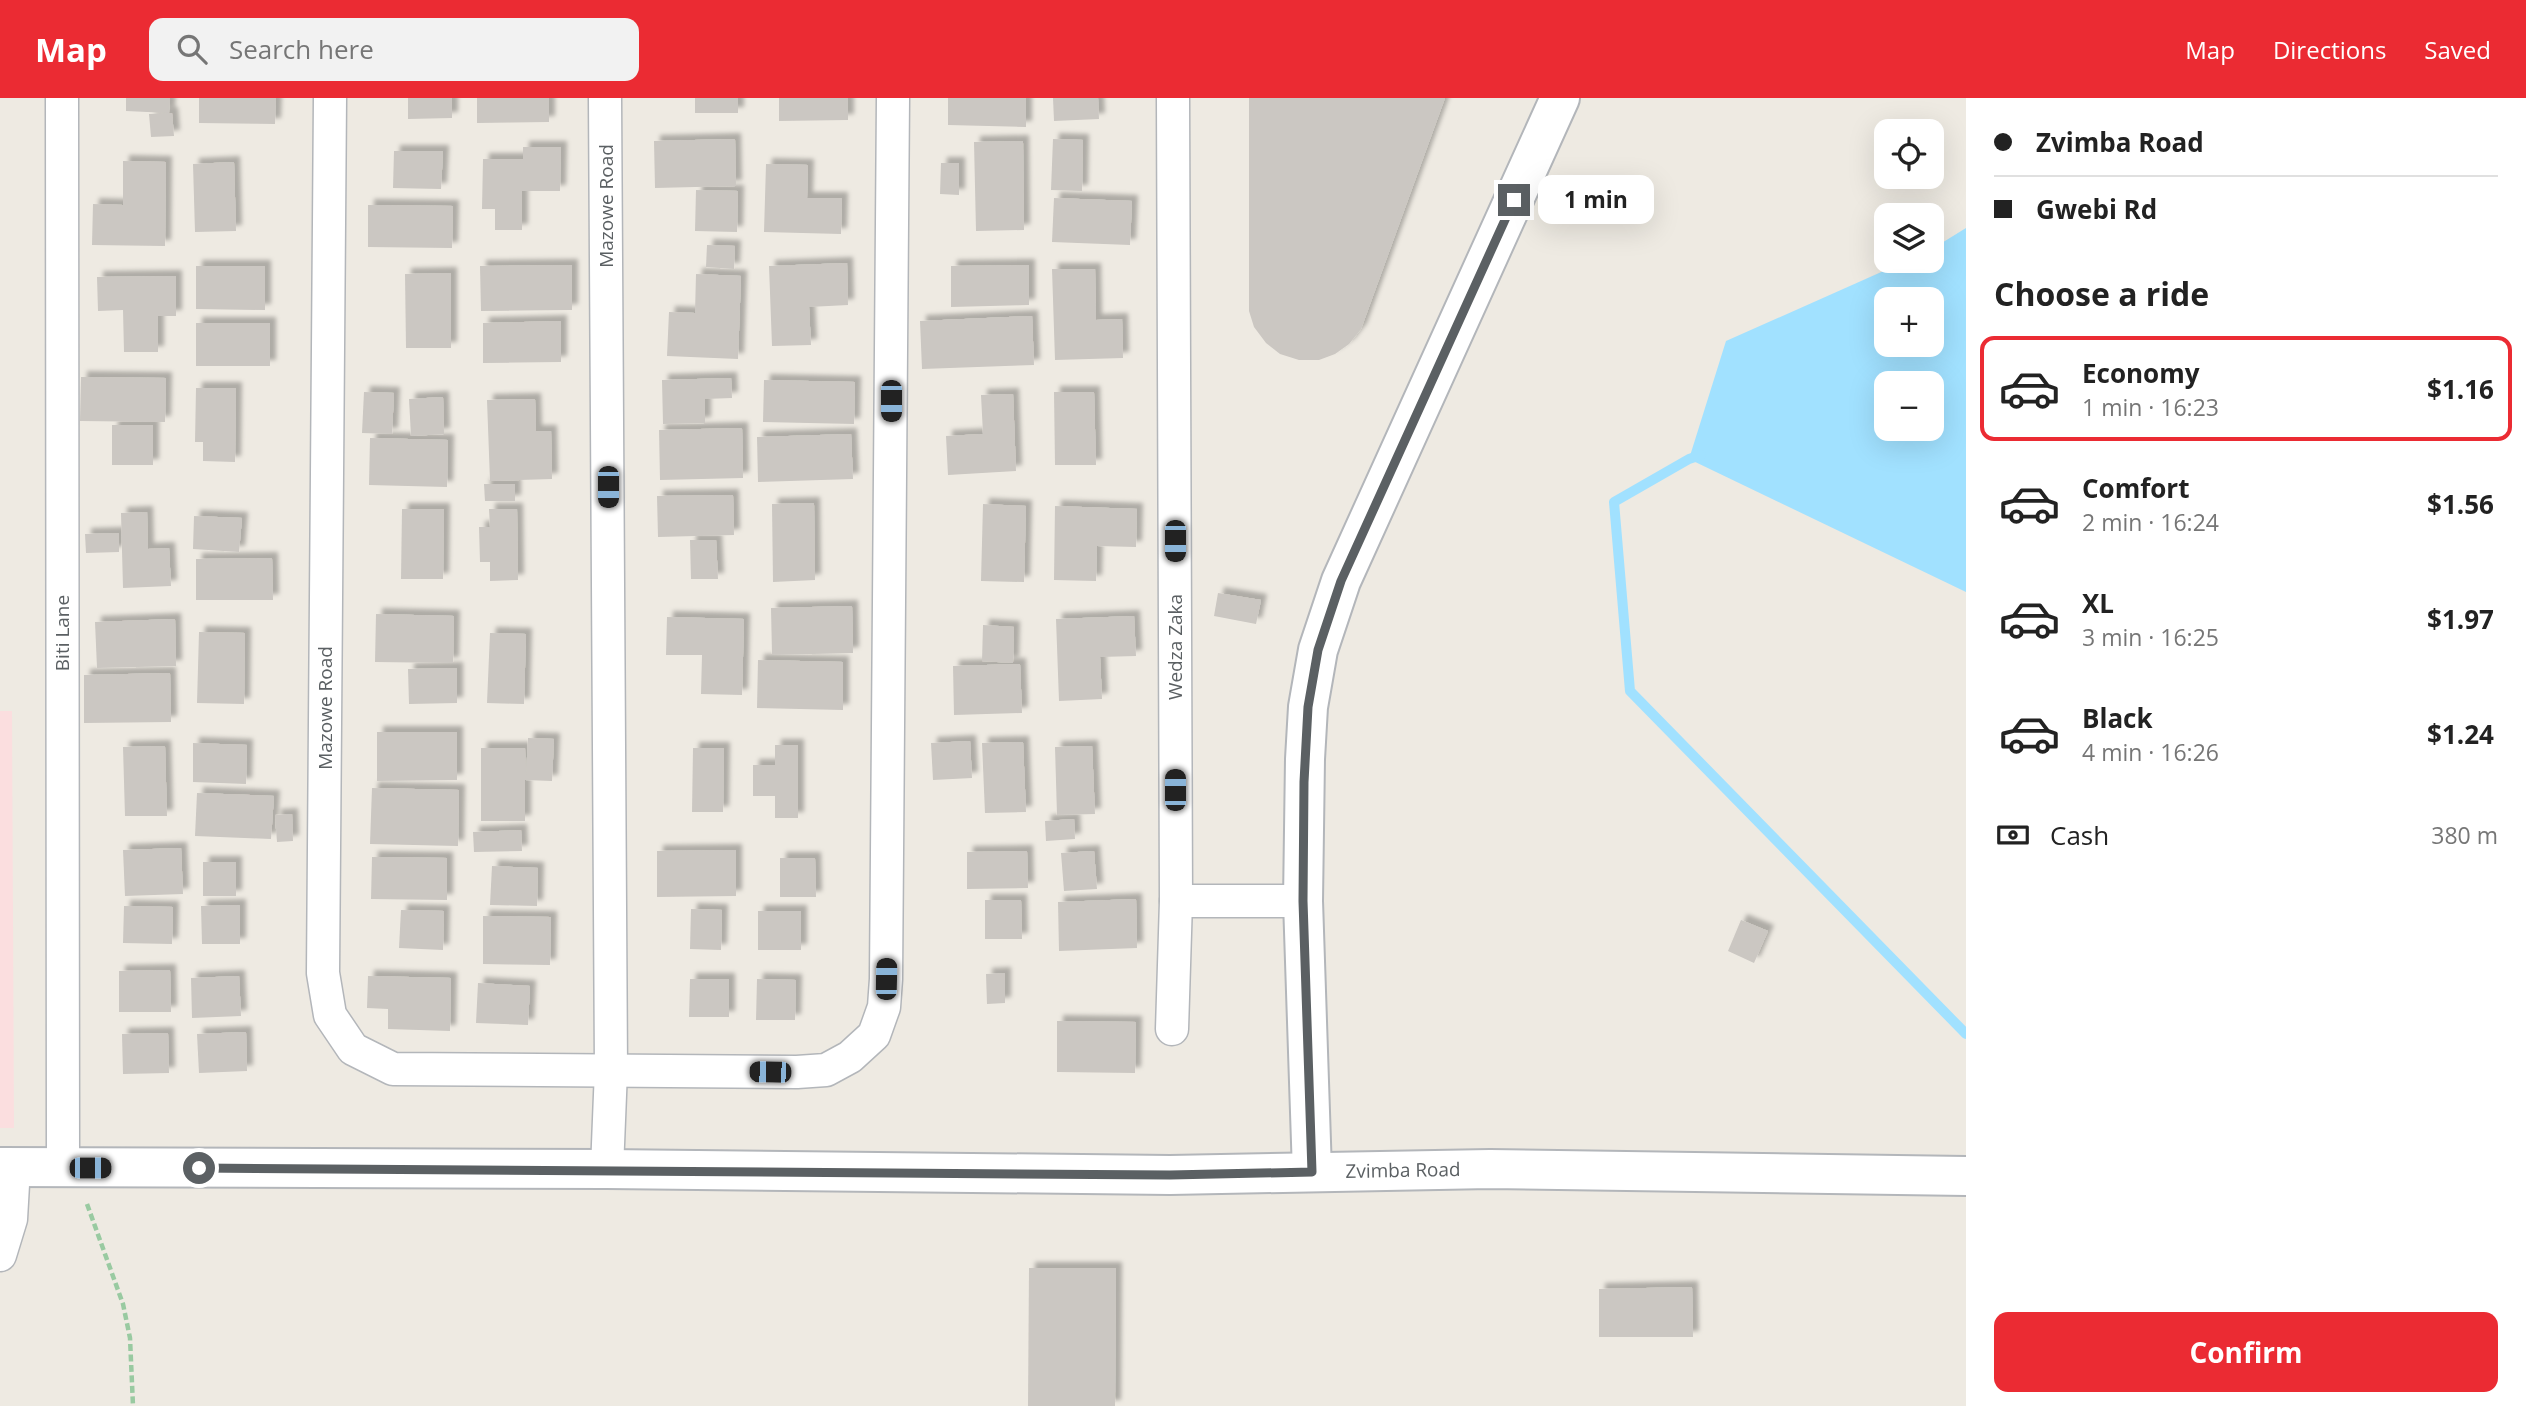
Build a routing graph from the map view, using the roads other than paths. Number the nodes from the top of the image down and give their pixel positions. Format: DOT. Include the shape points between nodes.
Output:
graph roads {
  1 [pos="62,98"];
  2 [pos="330,98"];
  3 [pos="605,98"];
  4 [pos="893,98"];
  5 [pos="1173,98"];
  6 [pos="1560,98"];
  7 [pos="1176,901"];
  8 [pos="1303,901"];
  9 [pos="1172,1029"];
  10 [pos="611,1070"];
  11 [pos="7,1167"];
  12 [pos="63,1167"];
  13 [pos="607,1169"];
  14 [pos="1312,1172"];
  15 [pos="1966,1176"];
  16 [pos="0,1255"];
  1 -- 12 [label="street, Biti Lane"];
  2 -- 10 [label="street, Mazowe Road" via="323,973 330,1015 354,1049 393,1069"];
  3 -- 10 [label="street, Mazowe Road"];
  4 -- 10 [label="street" via="884,1007 874,1035 850,1057 826,1070"];
  5 -- 7 [label="street, Wedza Zaka"];
  6 -- 8 [label="street" via="1341,581 1318,650 1308,707"];
  7 -- 8 [label="street"];
  7 -- 9 [label="street, Wedza Zaka"];
  8 -- 14 [label="street"];
  10 -- 13 [label="street, Mazowe Road"];
  11 -- 12 [label="street, Zvimba Road"];
  11 -- 16 [label="street" via="11,1219"];
  12 -- 13 [label="street, Zvimba Road"];
  13 -- 14 [label="street, Zvimba Road" via="1156,1175"];
  14 -- 15 [label="street, Zvimba Road" via="1490,1169"];
}
